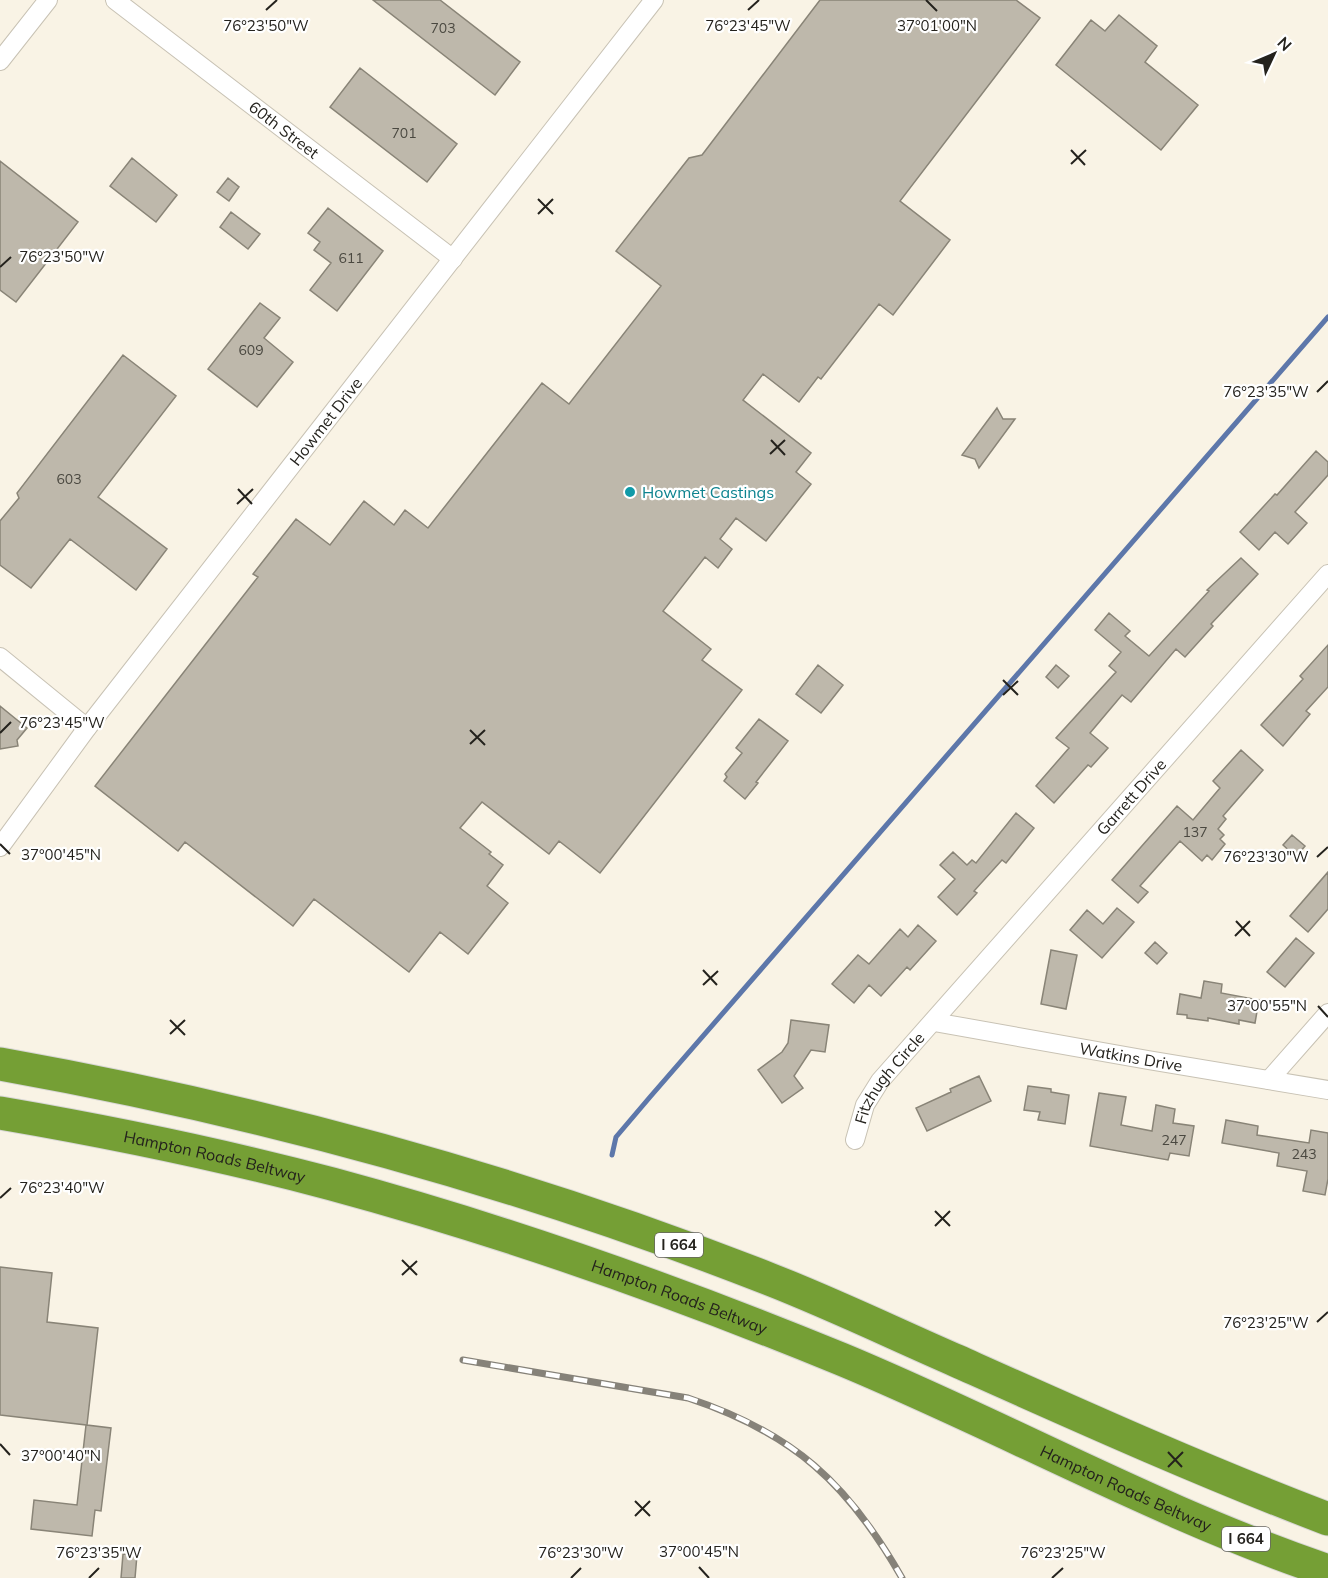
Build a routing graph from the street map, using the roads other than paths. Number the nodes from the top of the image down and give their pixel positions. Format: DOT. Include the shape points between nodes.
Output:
graph roads {
  1 [pos="48,0"];
  2 [pos="115,0"];
  3 [pos="654,0"];
  4 [pos="0,61"];
  5 [pos="453,259"];
  6 [pos="1328,573"];
  7 [pos="0,657"];
  8 [pos="87,728"];
  9 [pos="0,847"];
  10 [pos="1328,1013"];
  11 [pos="934,1022"];
  12 [pos="0,1064"];
  13 [pos="1269,1080"];
  14 [pos="1328,1089"];
  15 [pos="0,1113"];
  16 [pos="855,1140"];
  17 [pos="1165,1507"];
  18 [pos="1328,1519"];
  19 [pos="1328,1571"];
  20 [pos="1305,1578"];
  1 -- 4 [label="street"];
  2 -- 5 [label="street, 60th Street"];
  3 -- 5 [label="street, Howmet Drive"];
  5 -- 8 [label="street, Howmet Drive"];
  6 -- 11 [label="street, Garrett Drive"];
  7 -- 8 [label="street"];
  8 -- 9 [label="street, Howmet Drive"];
  10 -- 13 [label="street"];
  11 -- 13 [label="street, Watkins Drive"];
  11 -- 16 [label="street, Fitzhugh Circle" via="871,1093"];
  12 -- 18 [label="highway, I 664" via="290,1125 457,1171 611,1221 772,1280 1244,1487"];
  13 -- 14 [label="street, Watkins Drive"];
  15 -- 17 [label="highway, Hampton Roads Beltway / I 664" via="155,1143 331,1184 568,1256 846,1361"];
  17 -- 19 [label="highway, Hampton Roads Beltway / I 664"];
  17 -- 20 [label="highway"];
}
